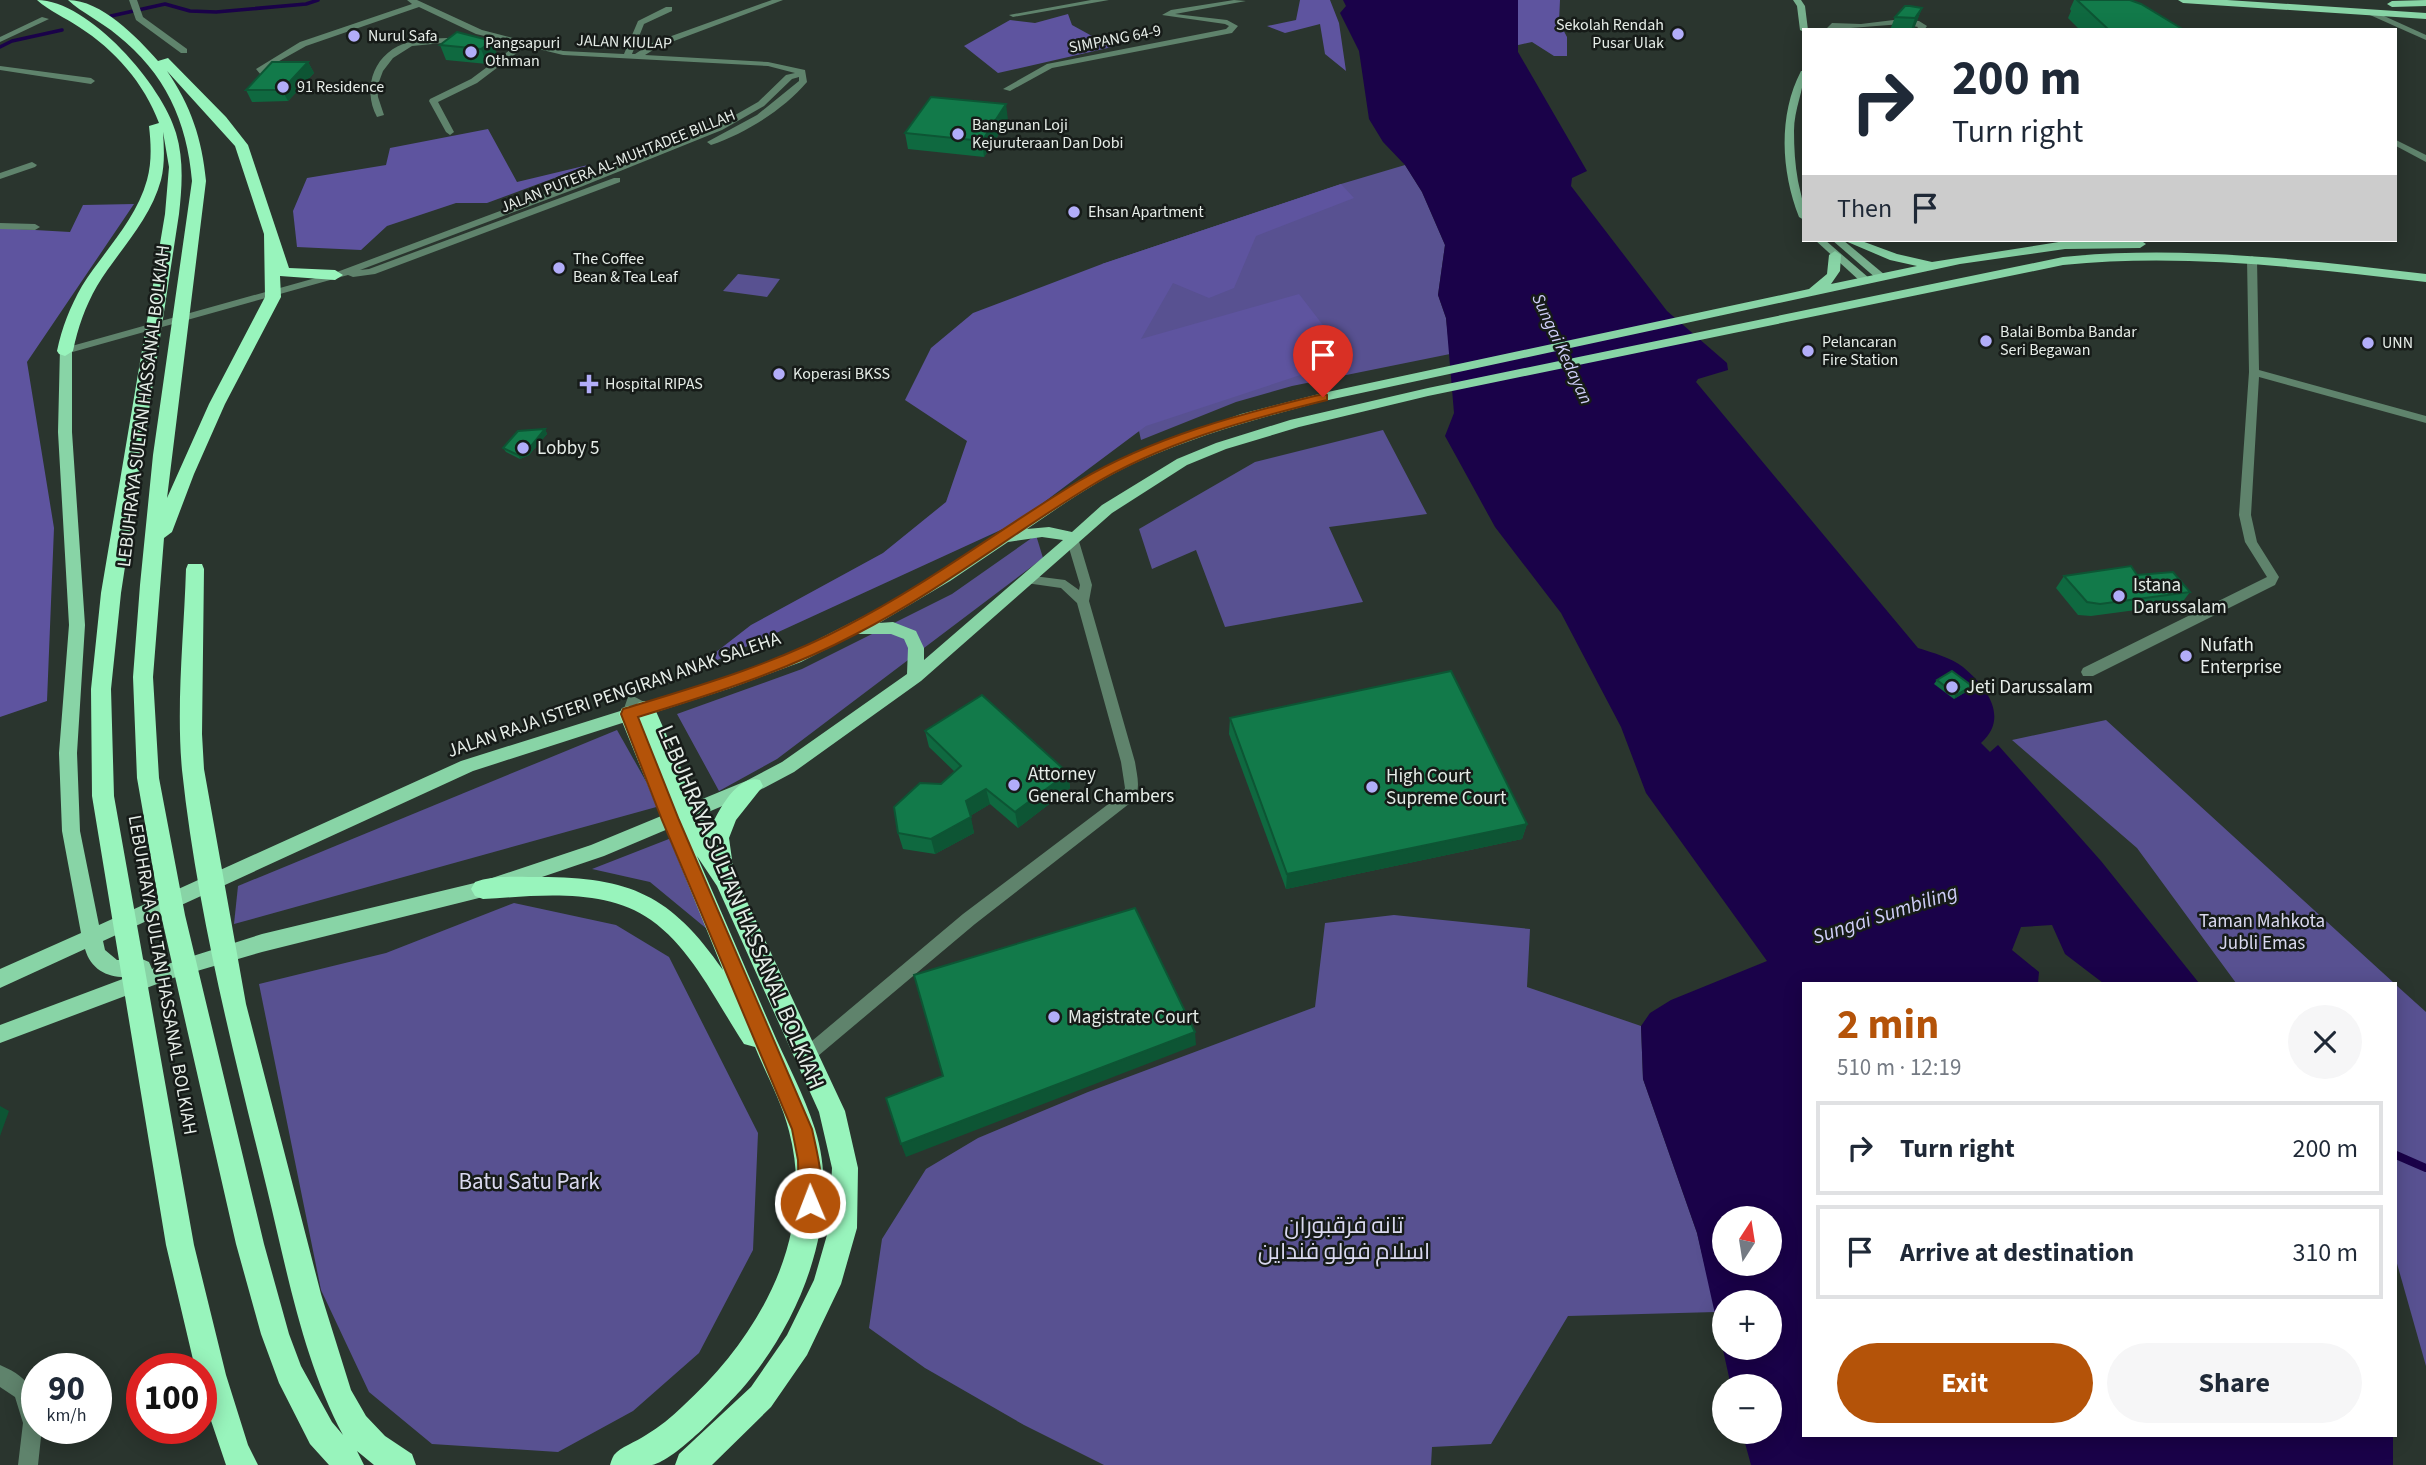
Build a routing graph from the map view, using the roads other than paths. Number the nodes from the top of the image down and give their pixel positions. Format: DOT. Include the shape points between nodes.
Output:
graph roads {
  1 [pos="43,0"];
  2 [pos="74,0"];
  3 [pos="133,0"];
  4 [pos="779,0"];
  5 [pos="1105,0"];
  6 [pos="1179,0"];
  7 [pos="2183,0"];
  8 [pos="2321,0"];
  9 [pos="1242,1"];
  10 [pos="415,2"];
  11 [pos="1801,2"];
  12 [pos="669,9"];
  13 [pos="1188,9"];
  14 [pos="2425,12"];
  15 [pos="2373,13"];
  16 [pos="1013,15"];
  17 [pos="45,19"];
  18 [pos="1804,28"];
  19 [pos="1830,28"];
  20 [pos="1922,28"];
  21 [pos="479,33"];
  22 [pos="2426,38"];
  23 [pos="0,40"];
  24 [pos="135,44"];
  25 [pos="524,44"];
  26 [pos="184,51"];
  27 [pos="627,56"];
  28 [pos="638,56"];
  29 [pos="0,68"];
  30 [pos="803,72"];
  31 [pos="264,73"];
  32 [pos="1802,78"];
  33 [pos="91,81"];
  34 [pos="1007,89"];
  35 [pos="150,92"];
  36 [pos="380,115"];
  37 [pos="450,132"];
  38 [pos="2397,144"];
  39 [pos="2426,159"];
  40 [pos="32,165"];
  41 [pos="0,176"];
  42 [pos="1802,211"];
  43 [pos="0,226"];
  44 [pos="35,227"];
  45 [pos="271,234"];
  46 [pos="1822,242"];
  47 [pos="1838,242"];
  48 [pos="1854,242"];
  49 [pos="1835,255"];
  50 [pos="2252,259"];
  51 [pos="1933,266"];
  52 [pos="2426,269"];
  53 [pos="338,275"];
  54 [pos="1881,277"];
  55 [pos="2426,278"];
  56 [pos="1864,280"];
  57 [pos="272,291"];
  58 [pos="1901,293"];
  59 [pos="1803,294"];
  60 [pos="1883,296"];
  61 [pos="65,351"];
  62 [pos="2254,372"];
  63 [pos="2426,420"];
  64 [pos="1072,538"];
  65 [pos="992,544"];
  66 [pos="154,554"];
  67 [pos="195,569"];
  68 [pos="1026,579"];
  69 [pos="1083,601"];
  70 [pos="851,630"];
  71 [pos="2088,672"];
  72 [pos="915,677"];
  73 [pos="637,711"];
  74 [pos="752,786"];
  75 [pos="680,816"];
  76 [pos="726,881"];
  77 [pos="482,889"];
  78 [pos="90,936"];
  79 [pos="262,943"];
  80 [pos="0,979"];
  81 [pos="0,1034"];
  82 [pos="806,1056"];
  83 [pos="779,1072"];
  84 [pos="0,1375"];
  85 [pos="237,1461"];
  86 [pos="28,1465"];
  87 [pos="349,1465"];
  88 [pos="401,1465"];
  89 [pos="625,1465"];
  90 [pos="690,1465"];
  1 -- 35 [label="highway, LEBUHRAYA SULTAN HASSANAL BOLKIAH" via="120,52"];
  2 -- 24 [label="highway, LEBUHRAYA SULTAN HASSANAL BOLKIAH"];
  3 -- 26 [label="street" via="139,18"];
  4 -- 28 [label="street" via="655,45"];
  5 -- 16 [label="street"];
  6 -- 13 [label="street"];
  7 -- 15 [label="main road"];
  8 -- 14 [label="main road"];
  9 -- 13 [label="street"];
  10 -- 21 [label="street, JALAN KIULAP"];
  10 -- 31 [label="street" via="303,44 260,69"];
  11 -- 18 [label="main road"];
  12 -- 27 [label="street" via="641,23"];
  13 -- 34 [label="street, SIMPANG 64-9" via="1166,15 1227,22 1233,29 1050,66"];
  14 -- 15 [label="main road"];
  15 -- 22 [label="street"];
  17 -- 23 [label="street"];
  19 -- 20 [label="street" via="1904,21 1921,23"];
  21 -- 25 [label="street, JALAN KIULAP"];
  21 -- 36 [label="street" via="441,43 409,44 393,53 375,80 373,92"];
  24 -- 45 [label="highway" via="176,71 241,145"];
  24 -- 66 [label="highway, LEBUHRAYA SULTAN HASSANAL BOLKIAH" via="186,108 199,157"];
  25 -- 27 [label="street, JALAN KIULAP" via="583,56"];
  25 -- 37 [label="street" via="474,80 433,101"];
  27 -- 28 [label="street, JALAN KIULAP"];
  28 -- 30 [label="street, JALAN KIULAP" via="768,64"];
  29 -- 33 [label="street"];
  30 -- 53 [label="street, JALAN PUTERA AL-MUHTADEE BILLAH" via="803,82 775,109 732,133 371,272"];
  32 -- 42 [label="main road" via="1791,107 1790,133"];
  35 -- 61 [label="highway" via="159,143 154,179 132,229 77,309"];
  35 -- 85 [label="highway, LEBUHRAYA SULTAN HASSANAL BOLKIAH" via="167,127 175,159 175,185 111,593 101,689 103,796 180,1245"];
  38 -- 39 [label="street"];
  40 -- 41 [label="street"];
  43 -- 44 [label="street"];
  45 -- 53 [label="highway" via="286,273"];
  45 -- 57 [label="highway"];
  46 -- 49 [label="main road"];
  47 -- 54 [label="main road"];
  48 -- 51 [label="main road"];
  49 -- 56 [label="main road"];
  49 -- 59 [label="main road" via="1838,267 1832,277"];
  50 -- 55 [label="main road"];
  50 -- 58 [label="main road" via="2086,258"];
  50 -- 62 [label="street"];
  51 -- 52 [label="main road, JALAN RAJA ISTERI PENGIRAN ANAK SALEHA" via="2065,245 2136,243"];
  51 -- 54 [label="main road, JALAN RAJA ISTERI PENGIRAN ANAK SALEHA"];
  53 -- 57 [label="street, JALAN PUTERA AL-MUHTADEE BILLAH"];
  54 -- 56 [label="main road, JALAN RAJA ISTERI PENGIRAN ANAK SALEHA"];
  54 -- 58 [label="main road"];
  56 -- 59 [label="main road, JALAN RAJA ISTERI PENGIRAN ANAK SALEHA"];
  56 -- 60 [label="main road"];
  57 -- 61 [label="street, JALAN PUTERA AL-MUHTADEE BILLAH"];
  57 -- 66 [label="highway" via="271,303 190,463"];
  58 -- 60 [label="main road"];
  59 -- 65 [label="main road, JALAN RAJA ISTERI PENGIRAN ANAK SALEHA" via="1284,407 1199,432 1085,483"];
  60 -- 64 [label="main road" via="1295,423 1182,462 1107,509"];
  61 -- 78 [label="main road" via="65,432 77,625 68,753 71,831"];
  62 -- 63 [label="street"];
  62 -- 71 [label="street" via="2245,515 2252,542 2273,577 2271,582"];
  64 -- 65 [label="main road" via="1032,531"];
  64 -- 68 [label="main road"];
  64 -- 69 [label="street" via="1086,585"];
  65 -- 70 [label="main road, JALAN RAJA ISTERI PENGIRAN ANAK SALEHA"];
  66 -- 87 [label="highway, LEBUHRAYA SULTAN HASSANAL BOLKIAH" via="144,677 148,778 173,915 275,1334 289,1373 321,1433"];
  67 -- 88 [label="highway" via="194,769 234,1004 307,1294 338,1396 355,1427"];
  68 -- 69 [label="street" via="1065,584"];
  68 -- 72 [label="main road"];
  69 -- 82 [label="street" via="1128,762 1129,796 914,964"];
  70 -- 72 [label="main road" via="893,628 910,635 916,648"];
  70 -- 73 [label="main road, JALAN RAJA ISTERI PENGIRAN ANAK SALEHA" via="795,658"];
  72 -- 74 [label="main road"];
  73 -- 75 [label="highway, LEBUHRAYA SULTAN HASSANAL BOLKIAH"];
  73 -- 78 [label="main road, JALAN RAJA ISTERI PENGIRAN ANAK SALEHA" via="467,766"];
  74 -- 75 [label="main road"];
  74 -- 76 [label="highway" via="726,816 718,838"];
  75 -- 76 [label="highway, LEBUHRAYA SULTAN HASSANAL BOLKIAH"];
  75 -- 77 [label="main road"];
  75 -- 83 [label="highway, LEBUHRAYA SULTAN HASSANAL BOLKIAH"];
  76 -- 82 [label="highway, LEBUHRAYA SULTAN HASSANAL BOLKIAH"];
  77 -- 79 [label="main road"];
  77 -- 83 [label="highway" via="608,891 653,910 678,930"];
  78 -- 79 [label="main road" via="104,964 117,969"];
  78 -- 80 [label="main road, JALAN RAJA ISTERI PENGIRAN ANAK SALEHA"];
  79 -- 81 [label="main road" via="172,970"];
  82 -- 90 [label="highway, LEBUHRAYA SULTAN HASSANAL BOLKIAH" via="832,1111 845,1168 840,1239 827,1284 797,1345 761,1397"];
  83 -- 89 [label="highway, LEBUHRAYA SULTAN HASSANAL BOLKIAH" via="802,1129 810,1203 805,1240 786,1293 765,1333 725,1388 680,1429"];
  84 -- 86 [label="street" via="23,1391 33,1423"];
}
